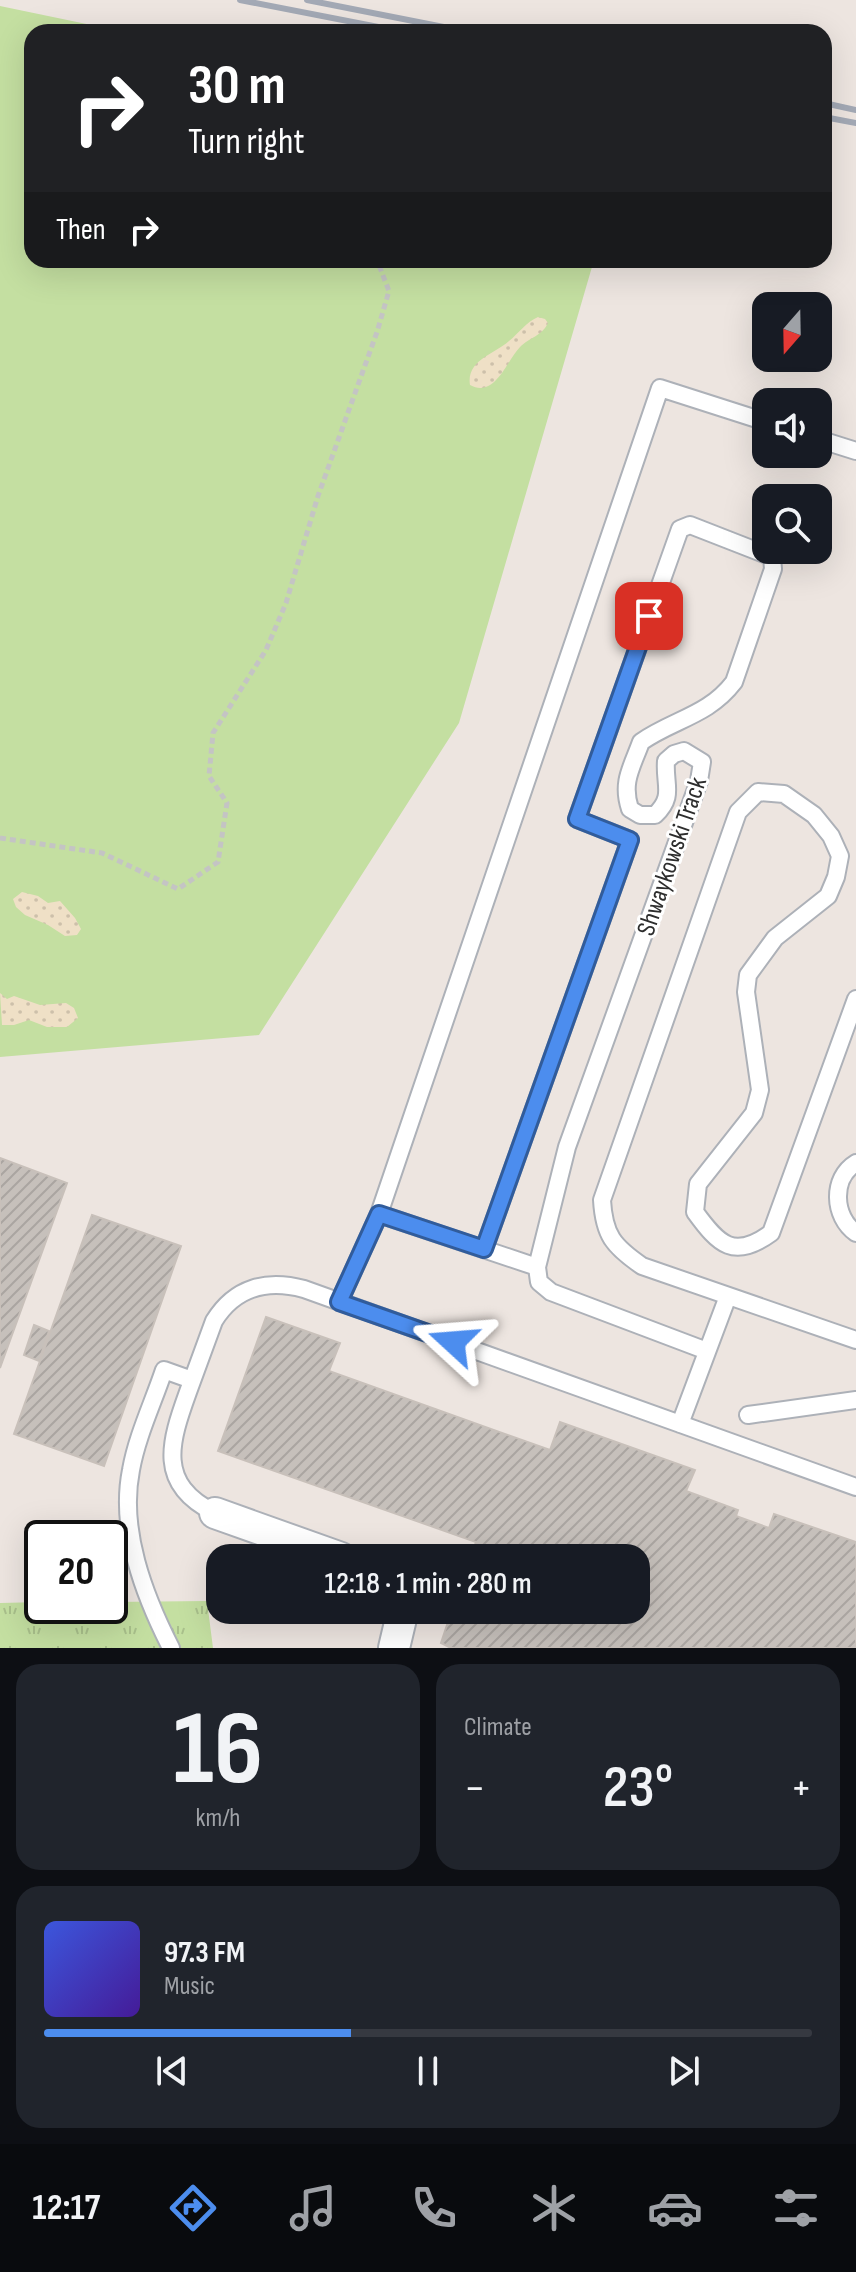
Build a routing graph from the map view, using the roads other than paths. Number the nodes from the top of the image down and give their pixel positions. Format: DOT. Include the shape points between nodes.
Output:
graph roads {
  1 [pos="752,418"];
  2 [pos="832,443"];
  3 [pos="856,451"];
  4 [pos="856,999"];
  5 [pos="856,1163"];
  6 [pos="379,1214"];
  7 [pos="856,1233"];
  8 [pos="484,1249"];
  9 [pos="537,1267"];
  10 [pos="728,1296"];
  11 [pos="339,1302"];
  12 [pos="856,1340"];
  13 [pos="707,1351"];
  14 [pos="192,1380"];
  15 [pos="856,1400"];
  16 [pos="748,1415"];
  17 [pos="680,1424"];
  18 [pos="856,1487"];
  19 [pos="215,1513"];
  20 [pos="302,1544"];
  21 [pos="400,1624"];
  22 [pos="171,1648"];
  23 [pos="394,1648"];
  1 -- 6 [label="lane" via="660,388"];
  2 -- 3 [label="lane"];
  4 -- 10 [label="lane, Shwaykowski Track" via="771,1233 752,1247 730,1246 712,1235 695,1212 698,1184 754,1113 760,1090 748,975 775,938 828,896 840,856 814,815 784,794 758,792 738,812 602,1200 603,1223 617,1249 642,1266"];
  5 -- 7 [label="lane" via="838,1186 839,1210"];
  6 -- 8 [label="lane"];
  6 -- 11 [label="lane"];
  8 -- 9 [label="lane"];
  8 -- 9 [label="lane, Shwaykowski Track" via="630,840 577,819 680,529 690,525 772,557 773,569 734,682 709,708 641,742 625,785 630,809 655,815 665,805 668,791 666,761 684,751 702,762 567,1147"];
  9 -- 13 [label="lane" via="539,1282 551,1292"];
  10 -- 12 [label="lane, Shwaykowski Track"];
  10 -- 13 [label="lane"];
  11 -- 14 [label="lane" via="288,1285 246,1290 214,1321"];
  11 -- 17 [label="lane"];
  13 -- 17 [label="lane"];
  14 -- 19 [label="lane" via="174,1430 171,1456 179,1484"];
  14 -- 22 [label="lane" via="164,1370 135,1457 128,1500 143,1583"];
  15 -- 16 [label="lane"];
  17 -- 18 [label="lane"];
  19 -- 20 [label="street"];
  21 -- 23 [label="street"];
}
